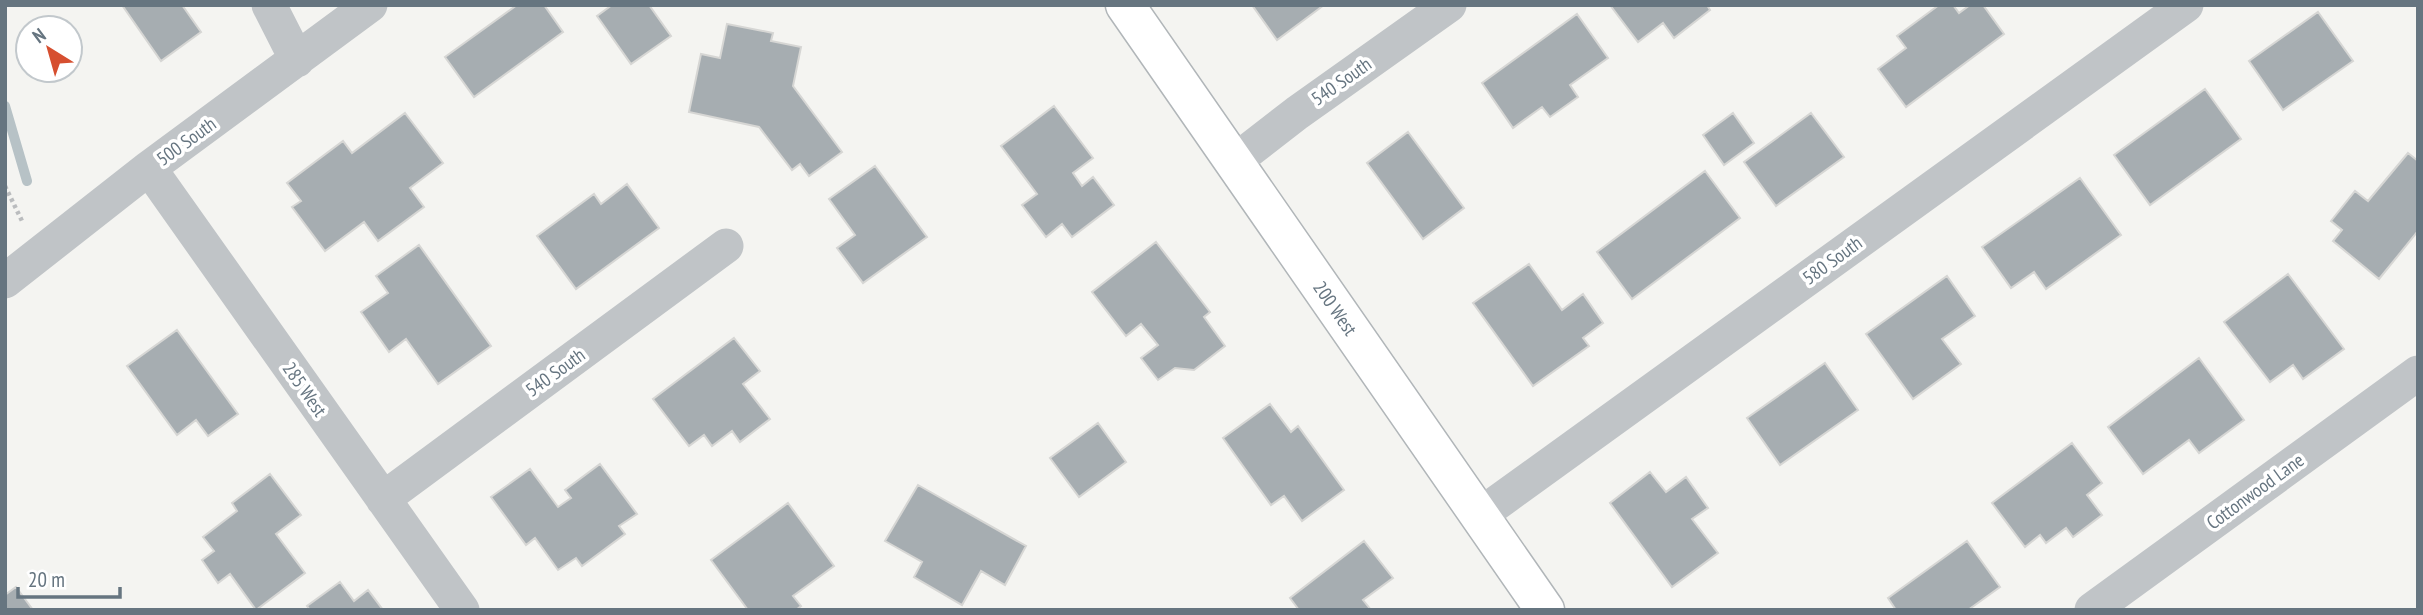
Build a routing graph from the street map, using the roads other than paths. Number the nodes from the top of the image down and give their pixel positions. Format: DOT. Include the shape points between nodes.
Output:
graph roads {
  1 [pos="269,5"];
  2 [pos="370,5"];
  3 [pos="1125,5"];
  4 [pos="1450,5"];
  5 [pos="2186,5"];
  6 [pos="297,60"];
  7 [pos="1236,161"];
  8 [pos="149,168"];
  9 [pos="726,246"];
  10 [pos="5,281"];
  11 [pos="2418,373"];
  12 [pos="383,499"];
  13 [pos="1480,515"];
  14 [pos="462,610"];
  15 [pos="1545,610"];
  16 [pos="2092,610"];
  1 -- 6 [label="street"];
  2 -- 6 [label="street, 500 South"];
  3 -- 7 [label="street, 200 West"];
  4 -- 7 [label="street, 540 South"];
  5 -- 13 [label="street, 580 South"];
  6 -- 8 [label="street, 500 South"];
  7 -- 13 [label="street, 200 West"];
  8 -- 10 [label="street, 500 South"];
  8 -- 12 [label="street, 285 West"];
  9 -- 12 [label="street, 540 South"];
  11 -- 16 [label="street, Cottonwood Lane"];
  12 -- 14 [label="street, 285 West"];
  13 -- 15 [label="street, 200 West"];
}
